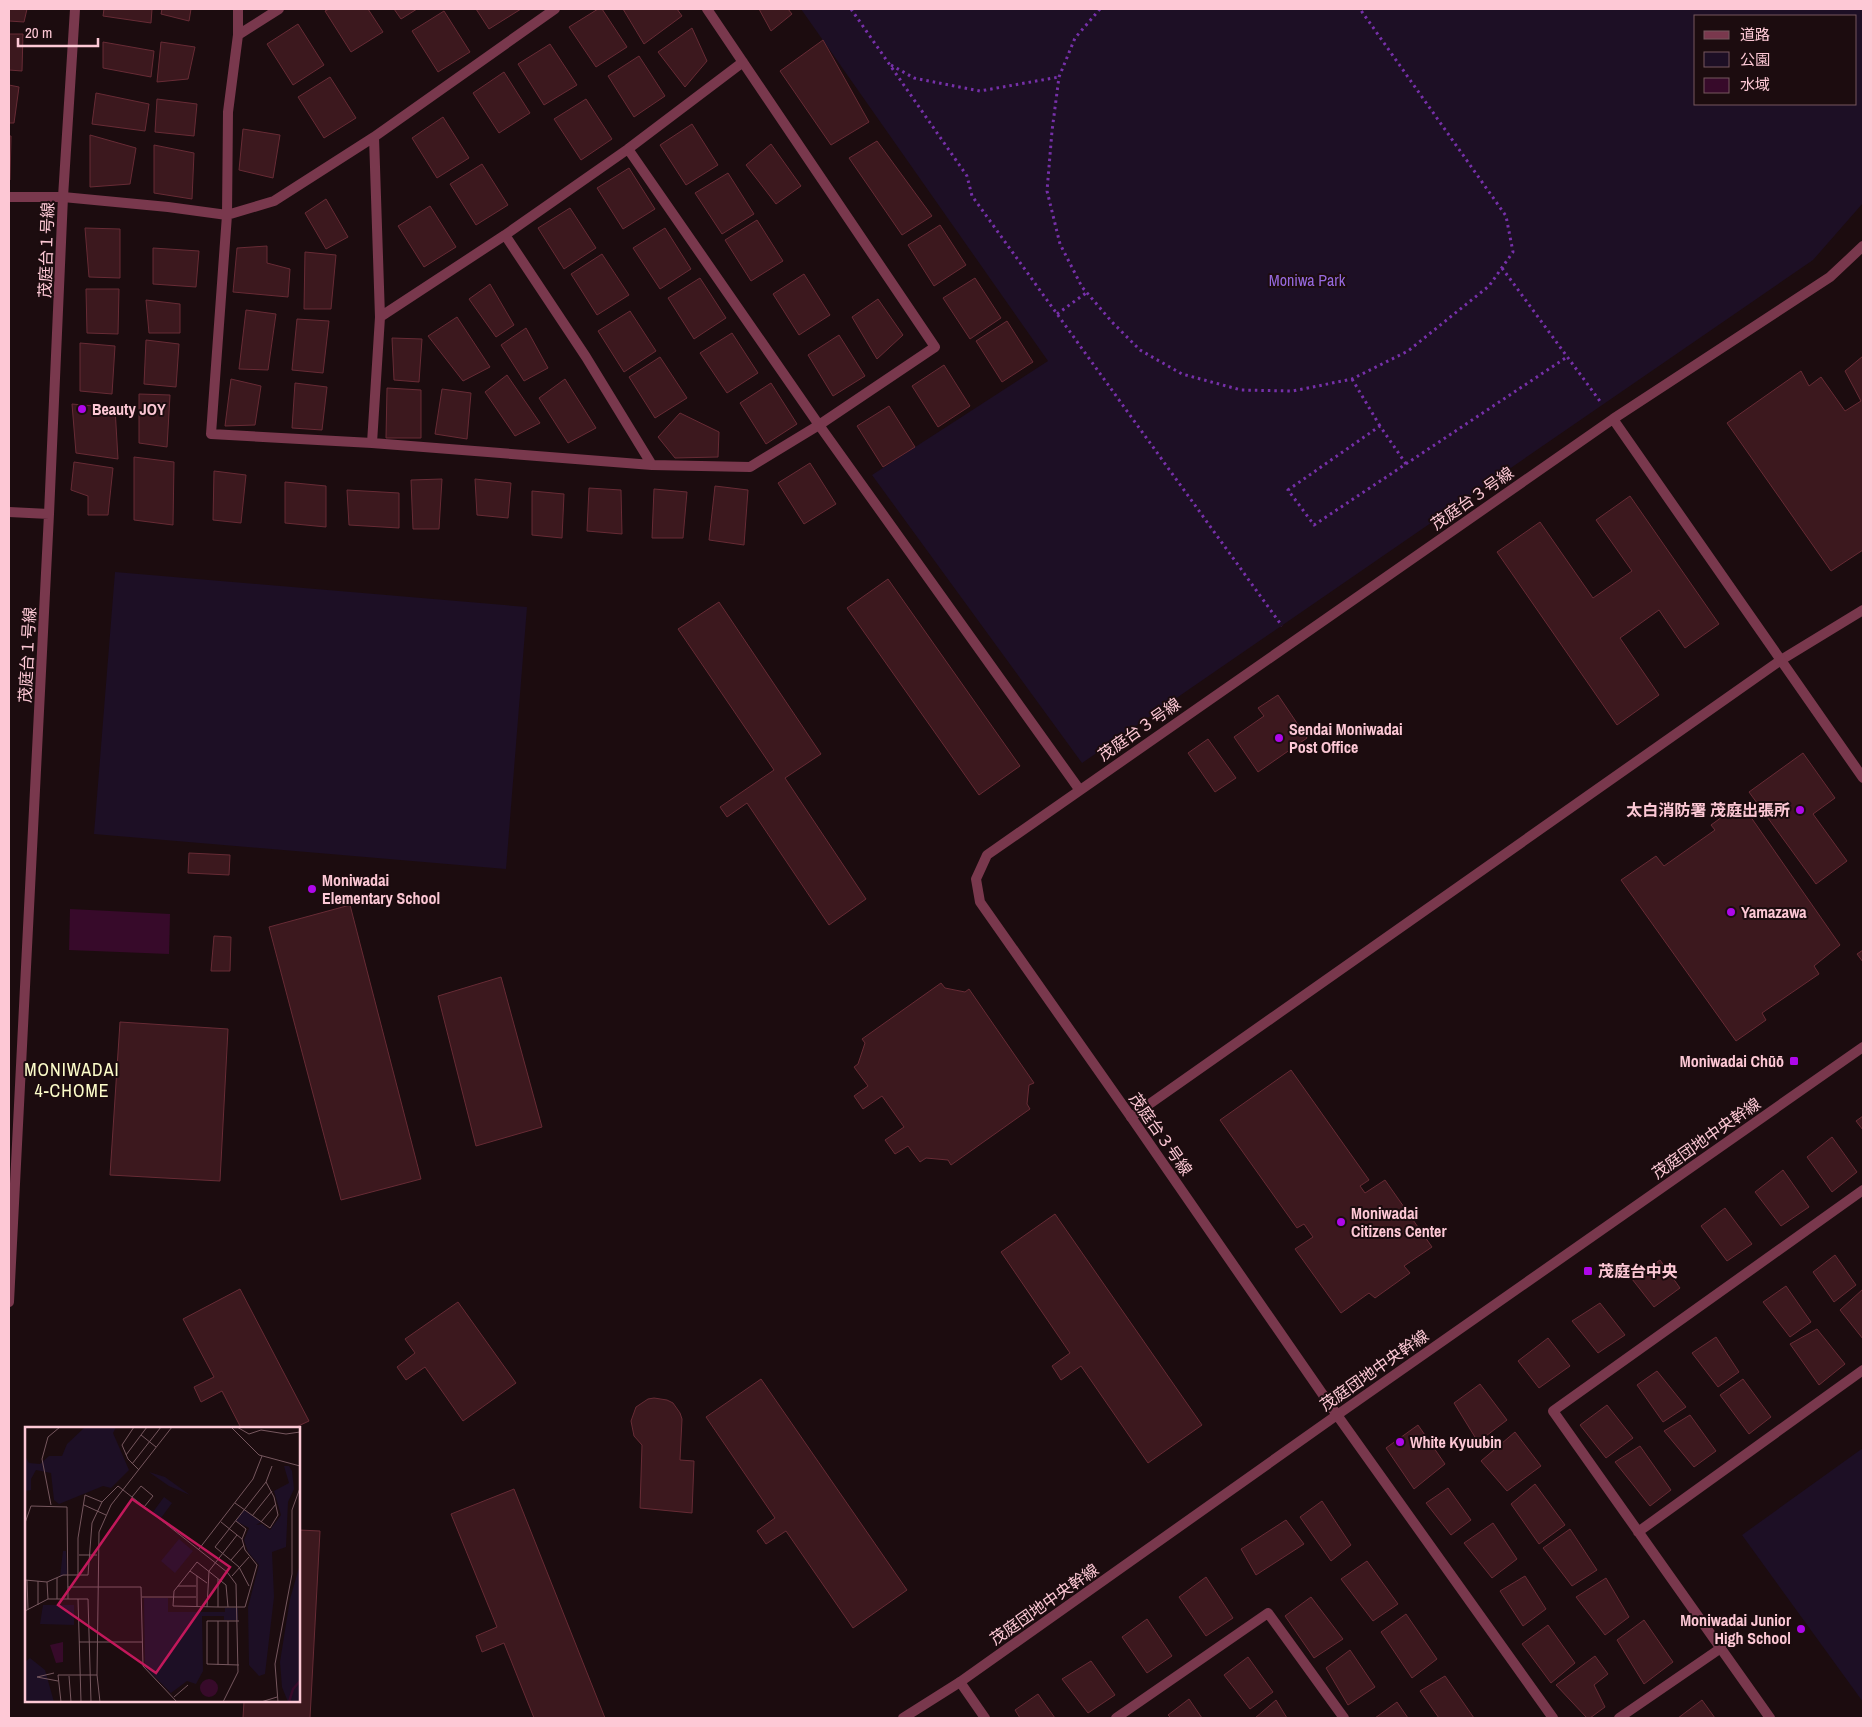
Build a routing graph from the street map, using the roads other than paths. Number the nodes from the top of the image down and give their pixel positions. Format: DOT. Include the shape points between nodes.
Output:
graph roads {
  1 [pos="75,9"];
  2 [pos="238,9"];
  3 [pos="279,9"];
  4 [pos="555,9"];
  5 [pos="707,9"];
  6 [pos="238,36"];
  7 [pos="743,62"];
  8 [pos="374,137"];
  9 [pos="628,149"];
  10 [pos="9,196"];
  11 [pos="63,197"];
  12 [pos="227,215"];
  13 [pos="505,235"];
  14 [pos="1863,246"];
  15 [pos="380,317"];
  16 [pos="1613,419"];
  17 [pos="819,425"];
  18 [pos="372,443"];
  19 [pos="652,465"];
  20 [pos="9,512"];
  21 [pos="49,514"];
  22 [pos="1863,610"];
  23 [pos="1781,660"];
  24 [pos="1863,778"];
  25 [pos="1079,789"];
  26 [pos="1863,1047"];
  27 [pos="1131,1117"];
  28 [pos="1863,1190"];
  29 [pos="9,1302"];
  30 [pos="1863,1370"];
  31 [pos="1336,1415"];
  32 [pos="1638,1532"];
  33 [pos="1721,1648"];
  34 [pos="960,1682"];
  35 [pos="903,1718"];
  36 [pos="985,1718"];
  37 [pos="1116,1718"];
  38 [pos="1344,1718"];
  39 [pos="1554,1718"];
  40 [pos="1620,1718"];
  41 [pos="1770,1718"];
  1 -- 11 [label="street, 茂庭台１号線"];
  2 -- 6 [label="street"];
  3 -- 6 [label="street"];
  4 -- 8 [label="street"];
  5 -- 7 [label="street"];
  6 -- 12 [label="street" via="228,112"];
  7 -- 9 [label="street"];
  7 -- 17 [label="street" via="935,347"];
  8 -- 12 [label="street" via="274,200"];
  8 -- 15 [label="street"];
  9 -- 13 [label="street"];
  9 -- 17 [label="street"];
  10 -- 11 [label="street"];
  11 -- 12 [label="street"];
  11 -- 21 [label="street, 茂庭台１号線"];
  12 -- 18 [label="street" via="211,434"];
  13 -- 15 [label="street"];
  13 -- 19 [label="street" via="586,357"];
  14 -- 16 [label="street, 茂庭台３号線" via="1830,277"];
  15 -- 18 [label="street"];
  16 -- 23 [label="street"];
  16 -- 25 [label="street, 茂庭台３号線"];
  17 -- 19 [label="street" via="750,467"];
  17 -- 25 [label="street"];
  18 -- 19 [label="street"];
  20 -- 21 [label="street"];
  21 -- 29 [label="street, 茂庭台１号線"];
  22 -- 23 [label="street"];
  23 -- 24 [label="street"];
  23 -- 27 [label="street"];
  25 -- 27 [label="street, 茂庭台３号線" via="987,855 976,879 980,902"];
  26 -- 31 [label="street, 茂庭団地中央幹線"];
  27 -- 31 [label="street, 茂庭台３号線"];
  28 -- 32 [label="street" via="1553,1411"];
  30 -- 32 [label="street"];
  31 -- 34 [label="street, 茂庭団地中央幹線"];
  31 -- 39 [label="street, 茂庭台３号線"];
  32 -- 33 [label="street"];
  33 -- 40 [label="street"];
  33 -- 41 [label="street"];
  34 -- 35 [label="street, 茂庭団地中央幹線"];
  34 -- 36 [label="street"];
  37 -- 38 [label="street" via="1268,1613"];
}
